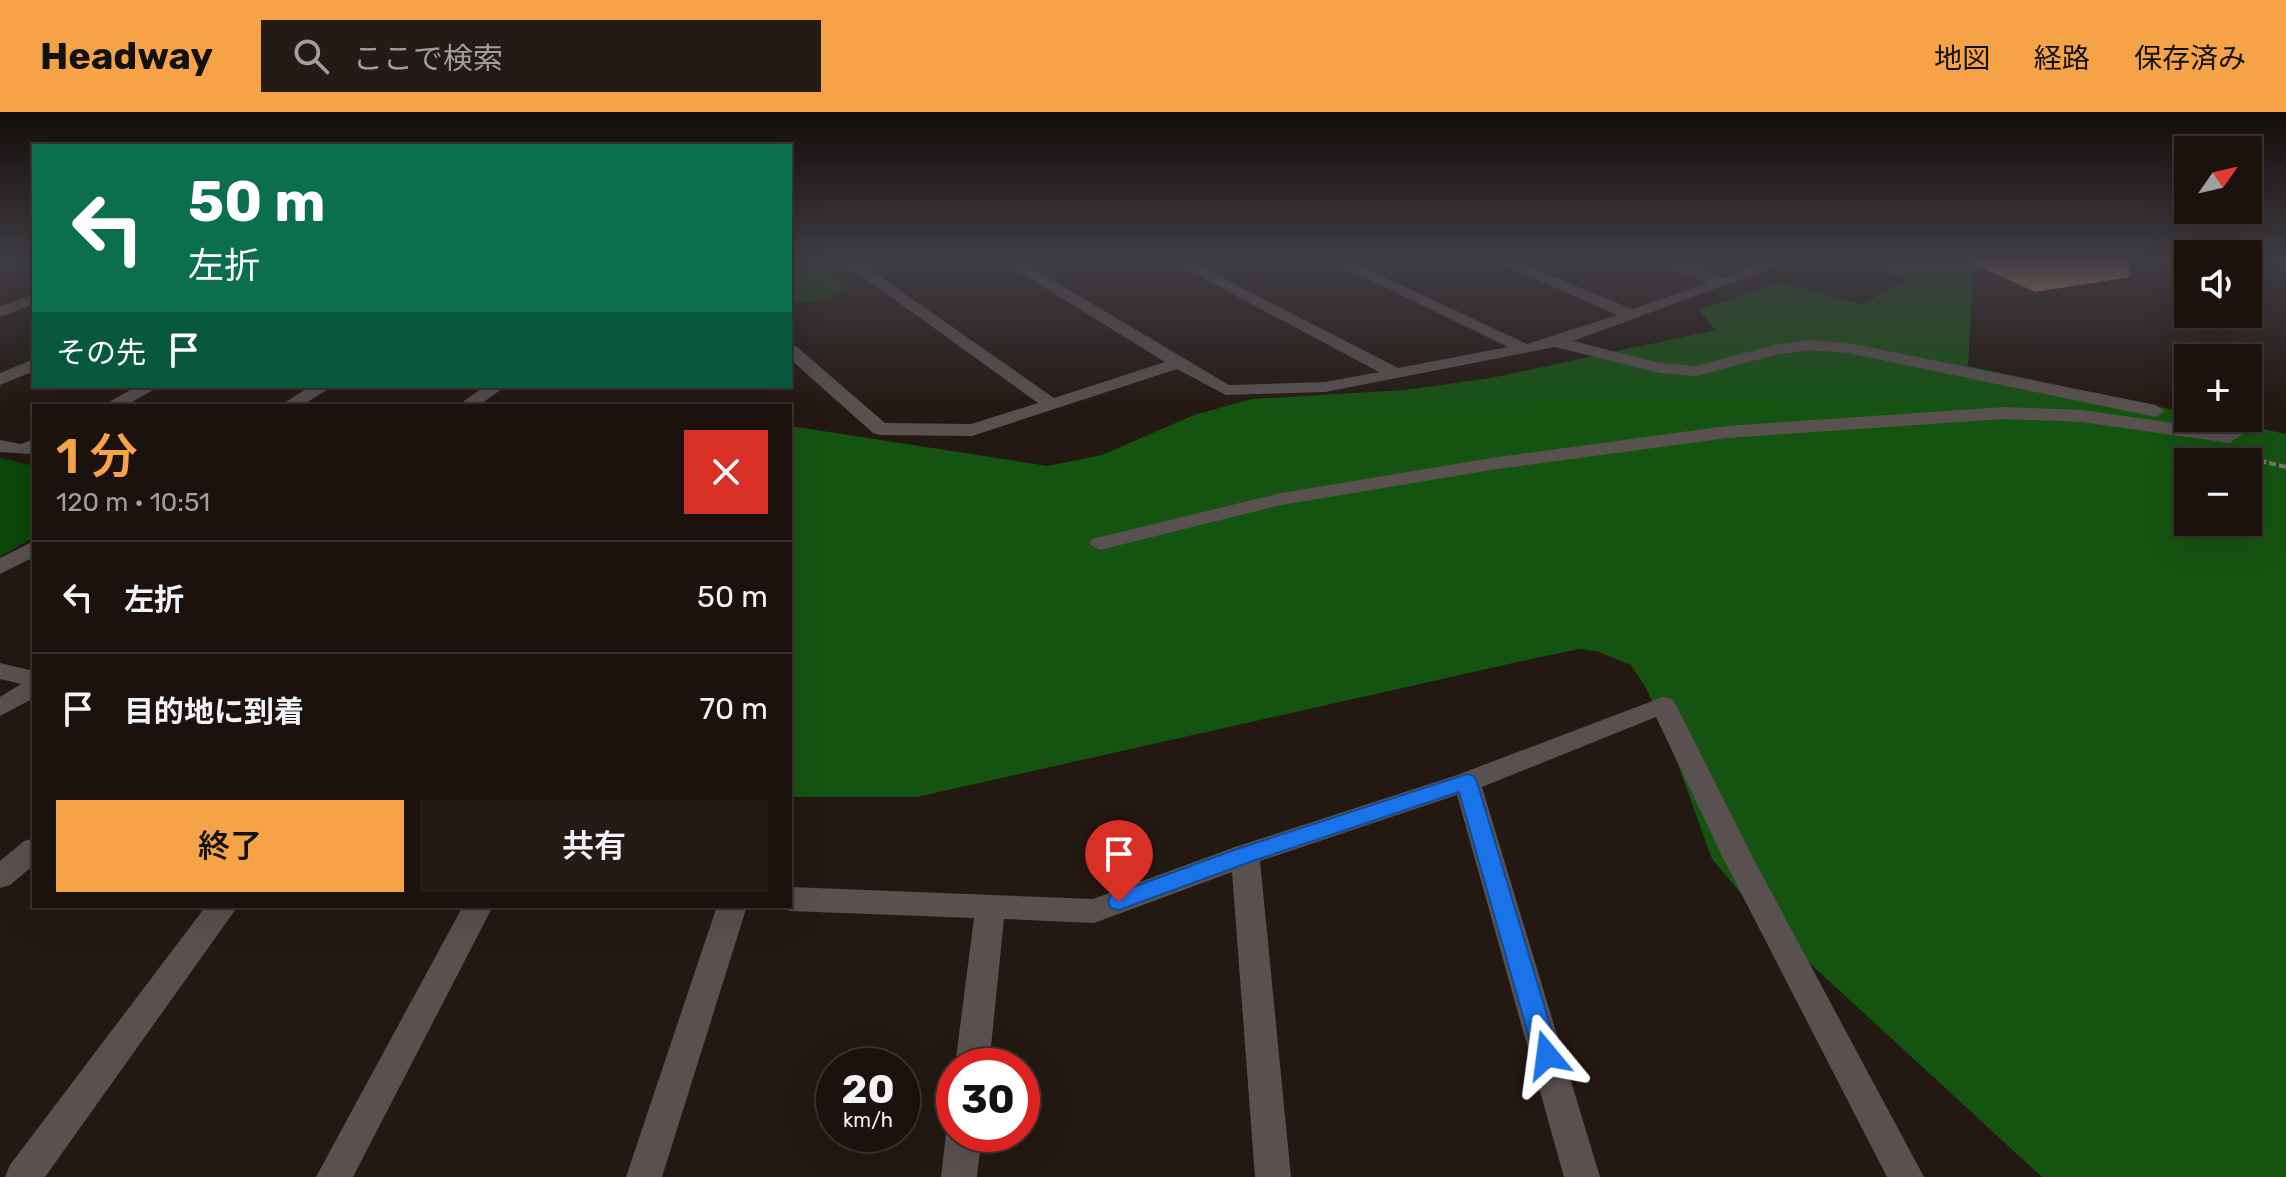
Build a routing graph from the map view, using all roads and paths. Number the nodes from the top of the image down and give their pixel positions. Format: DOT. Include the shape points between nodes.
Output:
graph roads {
  1 [pos="919,311"];
  2 [pos="1092,311"];
  3 [pos="1274,311"];
  4 [pos="1444,311"];
  5 [pos="1622,311"];
  6 [pos="1644,311"];
  7 [pos="1632,315"];
  8 [pos="1555,342"];
  9 [pos="1525,349"];
  10 [pos="792,352"];
  11 [pos="1179,363"];
  12 [pos="32,365"];
  13 [pos="1395,373"];
  14 [pos="0,380"];
  15 [pos="147,388"];
  16 [pos="320,388"];
  17 [pos="494,388"];
  18 [pos="115,404"];
  19 [pos="292,404"];
  20 [pos="469,404"];
  21 [pos="1051,404"];
  22 [pos="2174,415"];
  23 [pos="2174,429"];
  24 [pos="2194,432"];
  25 [pos="2235,432"];
  26 [pos="0,446"];
  27 [pos="32,446"];
  28 [pos="1100,544"];
  29 [pos="32,549"];
  30 [pos="0,567"];
  31 [pos="0,671"];
  32 [pos="32,679"];
  33 [pos="32,688"];
  34 [pos="0,708"];
  35 [pos="1467,782"];
  36 [pos="1245,855"];
  37 [pos="792,899"];
  38 [pos="222,908"];
  39 [pos="477,908"];
  40 [pos="731,908"];
  41 [pos="990,908"];
  42 [pos="974,1048"];
  43 [pos="962,1152"];
  44 [pos="23,1177"];
  45 [pos="334,1177"];
  46 [pos="644,1177"];
  47 [pos="959,1177"];
  48 [pos="1273,1177"];
  49 [pos="1582,1177"];
  50 [pos="1906,1177"];
  1 -- 21 [label="street"];
  2 -- 11 [label="street"];
  3 -- 13 [label="street"];
  4 -- 9 [label="street"];
  5 -- 7 [label="street"];
  6 -- 7 [label="street"];
  7 -- 8 [label="street"];
  8 -- 9 [label="street"];
  8 -- 22 [label="street" via="1660,368 1696,371 1774,350 1808,345 1848,348"];
  9 -- 13 [label="street"];
  10 -- 21 [label="street" via="880,429 972,430"];
  11 -- 13 [label="street" via="1226,390 1325,387"];
  11 -- 21 [label="street"];
  12 -- 14 [label="street"];
  15 -- 18 [label="street"];
  16 -- 19 [label="street"];
  17 -- 20 [label="street"];
  23 -- 28 [label="street" via="2082,416 2004,413 1727,432 1281,499"];
  24 -- 25 [label="street" via="2229,437"];
  26 -- 27 [label="street"];
  29 -- 30 [label="street"];
  31 -- 32 [label="street"];
  33 -- 34 [label="street"];
  35 -- 36 [label="street"];
  35 -- 49 [label="street"];
  35 -- 50 [label="street" via="1663,705"];
  36 -- 41 [label="street" via="1094,911"];
  36 -- 48 [label="street"];
  37 -- 41 [label="street"];
  38 -- 44 [label="street"];
  39 -- 45 [label="street"];
  40 -- 46 [label="street"];
  41 -- 42 [label="street"];
  43 -- 47 [label="street"];
}
